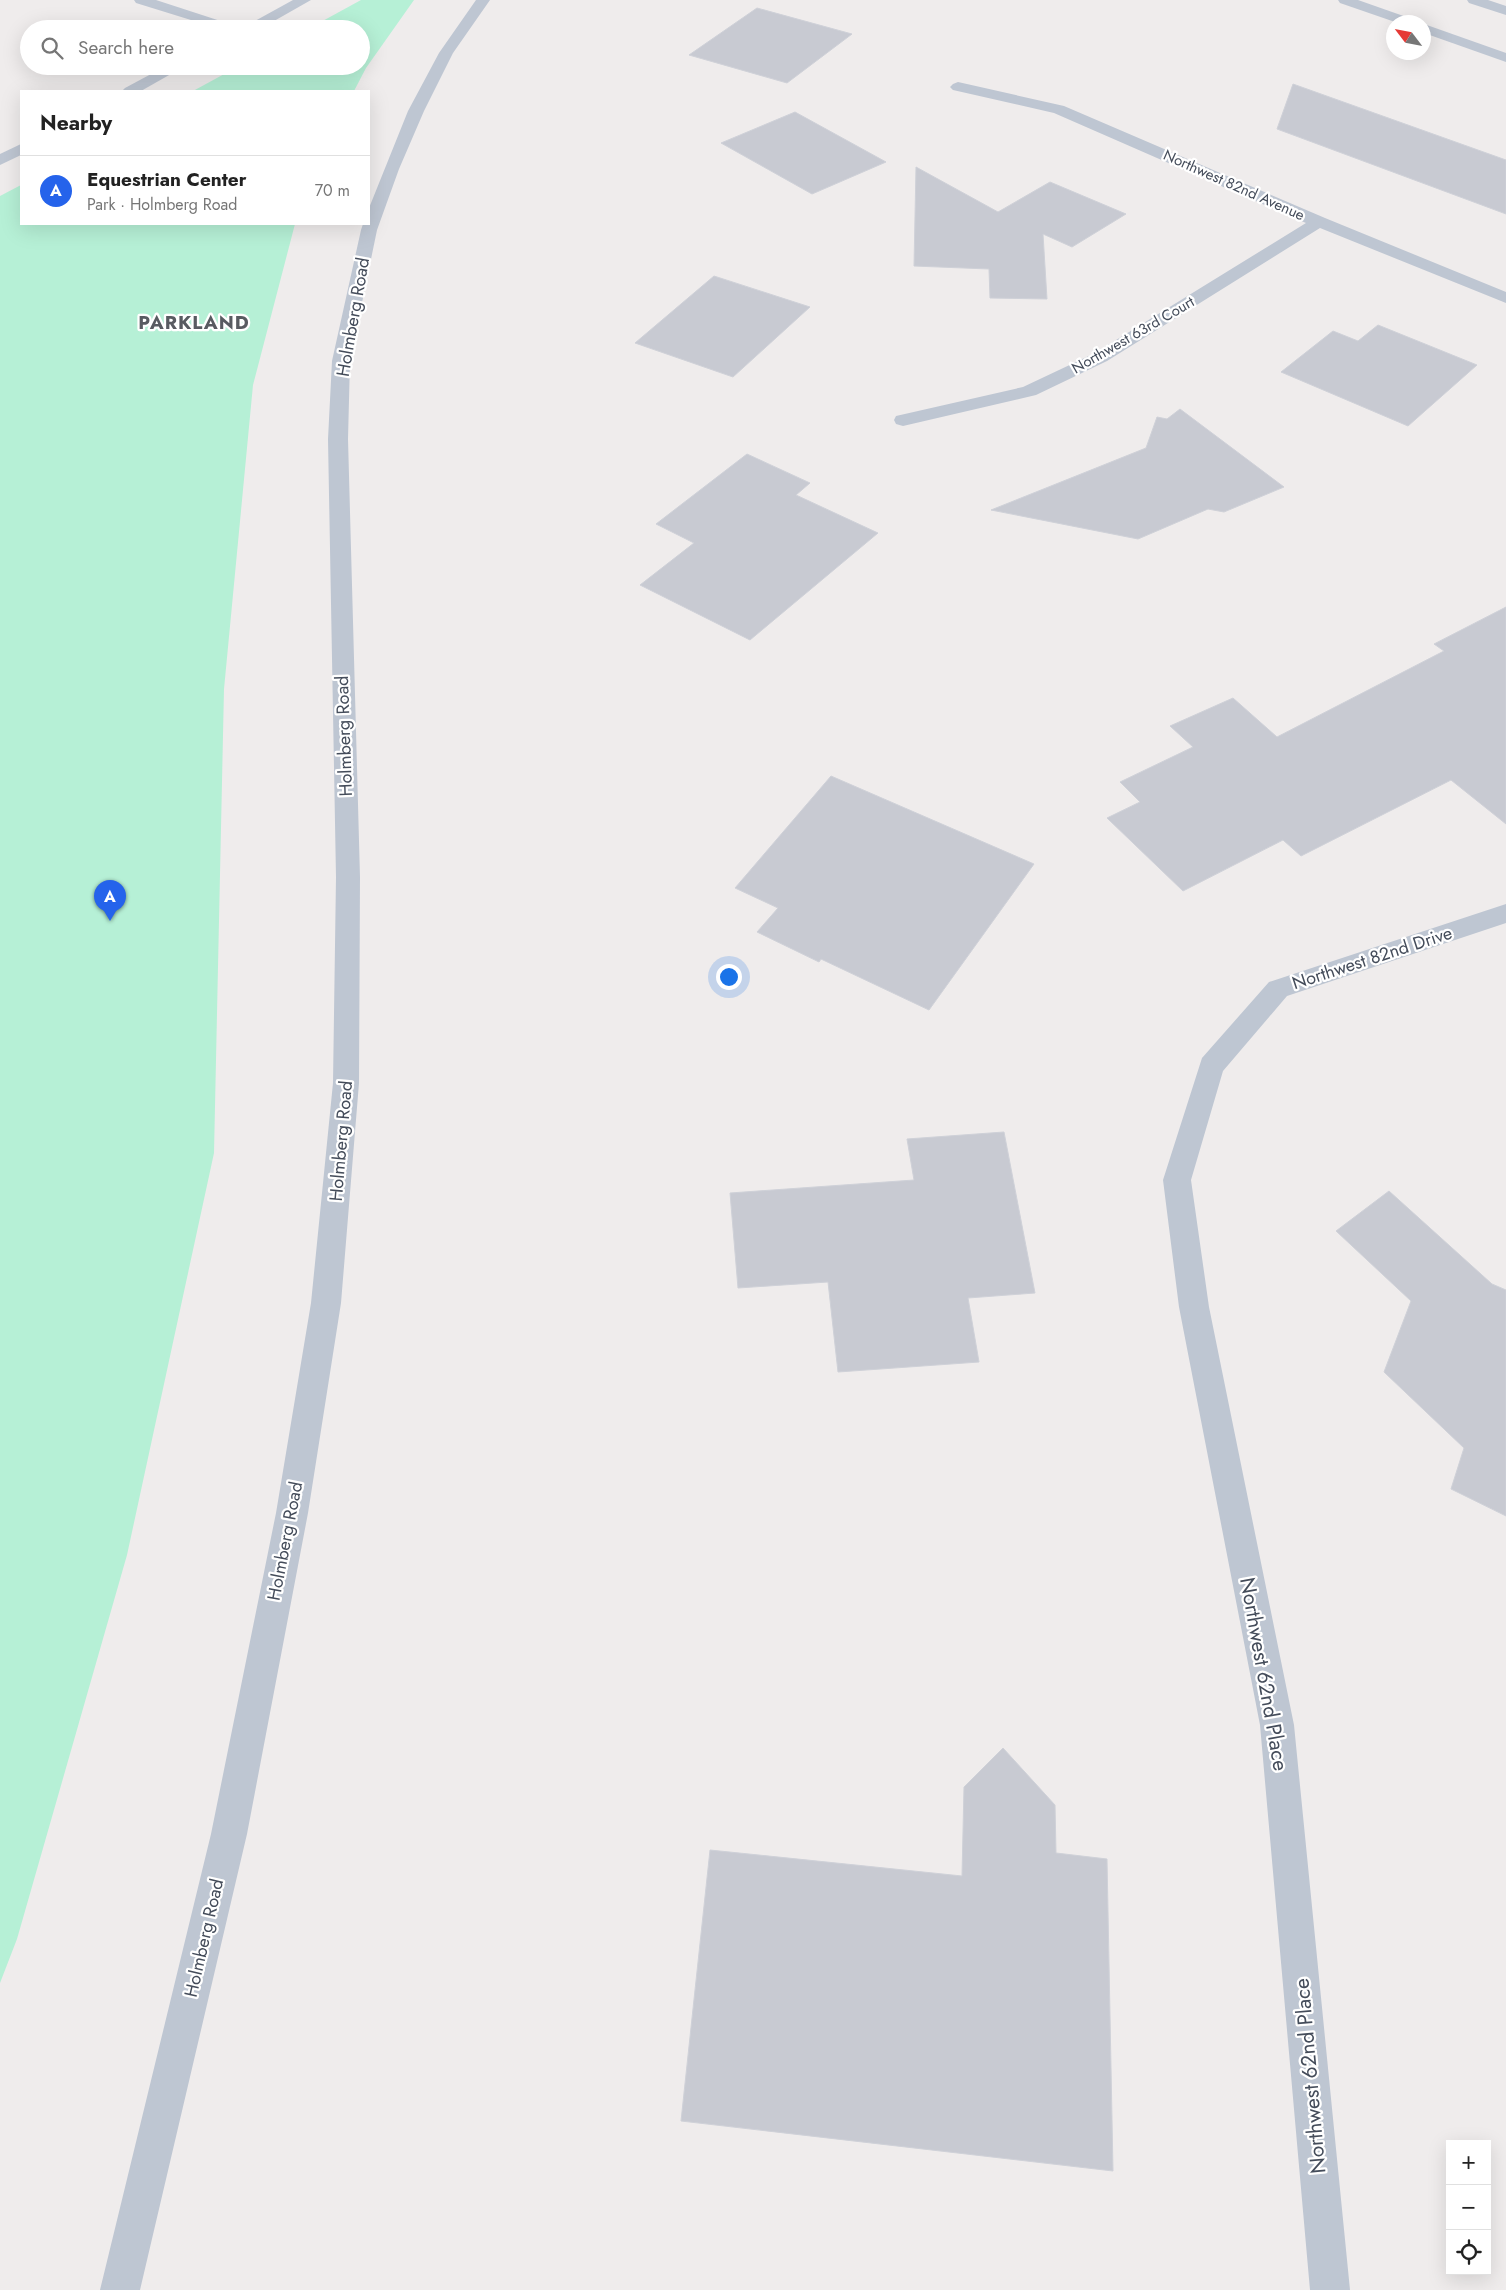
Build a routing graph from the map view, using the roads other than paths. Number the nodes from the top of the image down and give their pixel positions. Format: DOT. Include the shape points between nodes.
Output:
graph roads {
  1 [pos="141,0"];
  2 [pos="304,0"];
  3 [pos="483,0"];
  4 [pos="1345,0"];
  5 [pos="1474,0"];
  6 [pos="1506,11"];
  7 [pos="1387,15"];
  8 [pos="207,20"];
  9 [pos="266,20"];
  10 [pos="1431,31"];
  11 [pos="1506,58"];
  12 [pos="161,75"];
  13 [pos="958,87"];
  14 [pos="132,90"];
  15 [pos="20,150"];
  16 [pos="0,160"];
  17 [pos="1319,222"];
  18 [pos="1506,298"];
  19 [pos="903,420"];
  20 [pos="1506,913"];
  21 [pos="1211,1066"];
  22 [pos="120,2290"];
  23 [pos="1330,2290"];
  1 -- 8 [label="street"];
  2 -- 9 [label="street"];
  3 -- 22 [label="street, Holmberg Road" via="446,53 391,169 369,230 341,361 338,438 348,877 346,1082 326,1303 292,1513 229,1834"];
  4 -- 7 [label="street"];
  5 -- 6 [label="street"];
  10 -- 11 [label="street"];
  12 -- 14 [label="street"];
  13 -- 17 [label="street, Northwest 82nd Avenue" via="1060,108"];
  15 -- 16 [label="street"];
  17 -- 18 [label="street, Northwest 82nd Avenue"];
  17 -- 19 [label="street, Northwest 63rd Court" via="1101,357 1029,391"];
  20 -- 21 [label="street, Northwest 82nd Drive" via="1278,990"];
  21 -- 23 [label="street, Northwest 62nd Place" via="1177,1180 1194,1307 1277,1725"];
}
